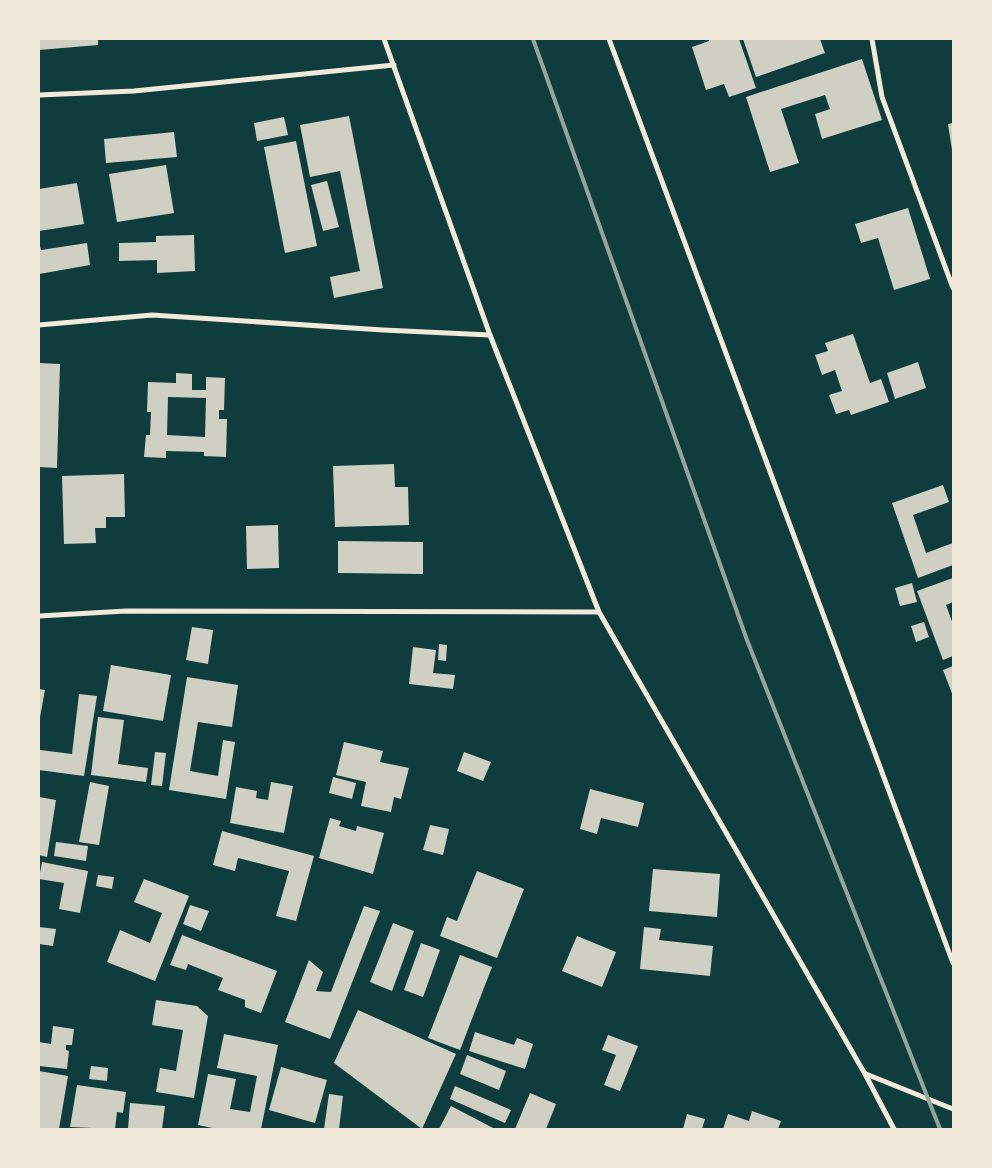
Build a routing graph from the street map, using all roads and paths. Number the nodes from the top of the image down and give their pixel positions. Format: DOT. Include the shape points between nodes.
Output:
graph roads {
  1 [pos="384,39"];
  2 [pos="609,39"];
  3 [pos="872,39"];
  4 [pos="394,65"];
  5 [pos="39,95"];
  6 [pos="953,268"];
  7 [pos="946,269"];
  8 [pos="953,288"];
  9 [pos="39,325"];
  10 [pos="490,334"];
  11 [pos="599,612"];
  12 [pos="39,616"];
  13 [pos="953,963"];
  14 [pos="865,1074"];
  15 [pos="953,1110"];
  16 [pos="894,1129"];
  1 -- 4 [label="street"];
  2 -- 13 [label="street"];
  3 -- 7 [label="street" via="882,96"];
  4 -- 5 [label="street" via="134,91"];
  4 -- 10 [label="street"];
  6 -- 7 [label="street"];
  7 -- 8 [label="street"];
  9 -- 10 [label="street" via="152,315"];
  10 -- 11 [label="street"];
  11 -- 12 [label="street" via="126,611"];
  11 -- 14 [label="street"];
  14 -- 15 [label="street"];
  14 -- 16 [label="street"];
}
